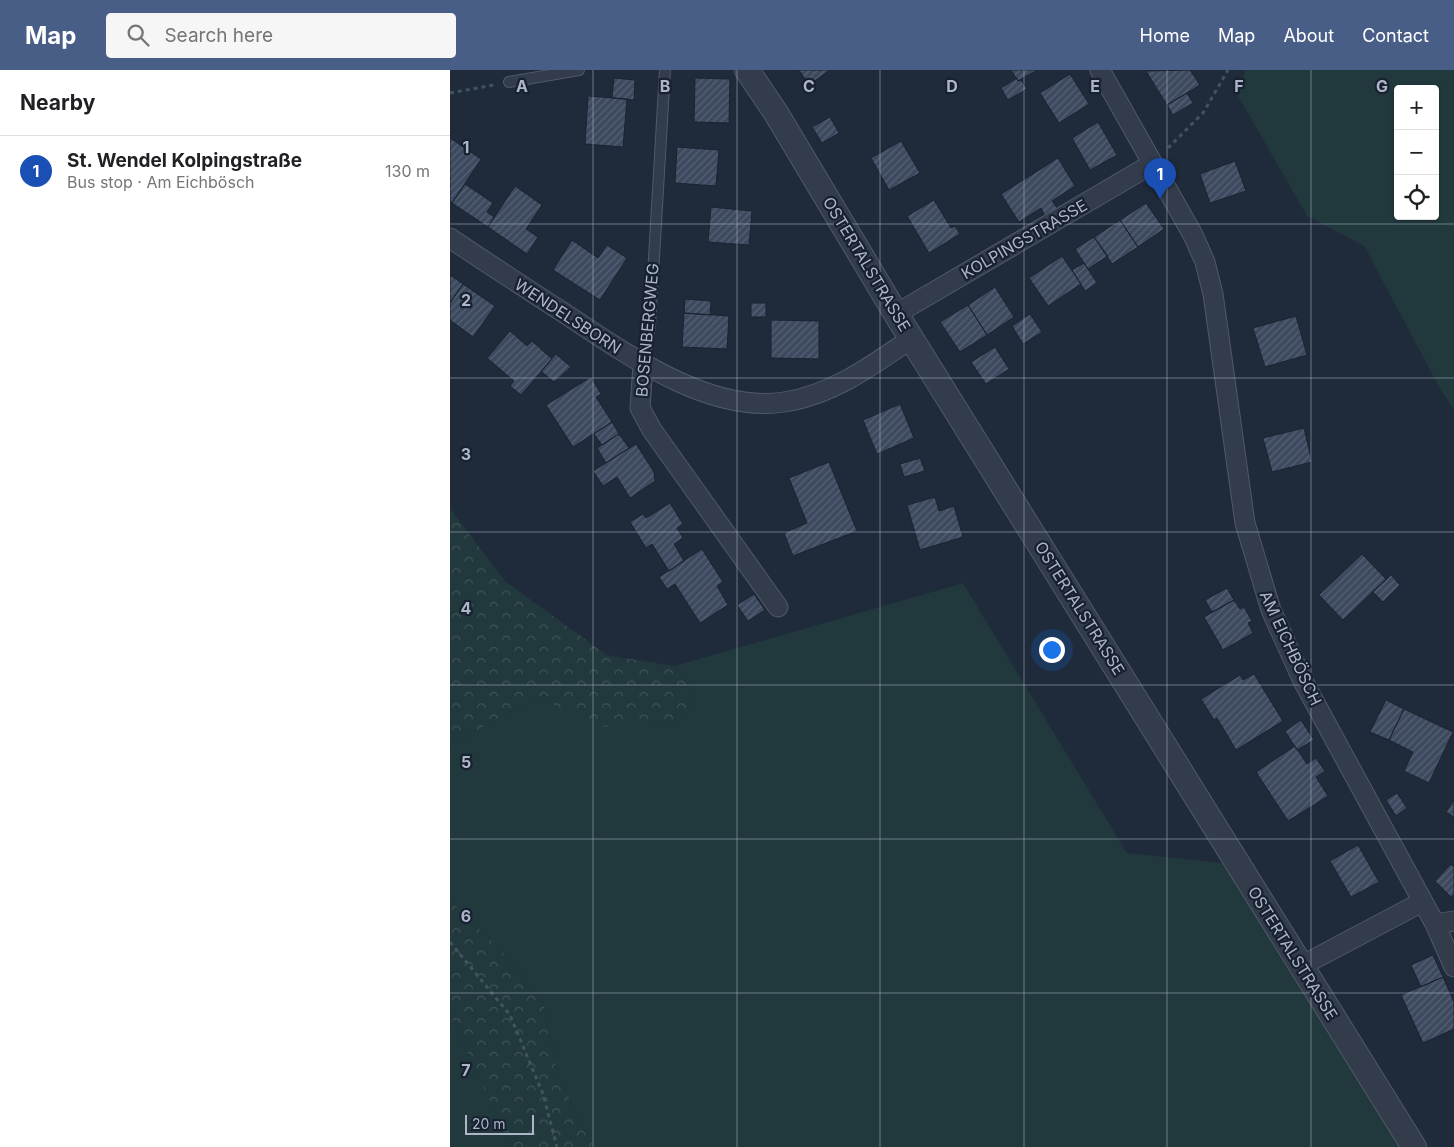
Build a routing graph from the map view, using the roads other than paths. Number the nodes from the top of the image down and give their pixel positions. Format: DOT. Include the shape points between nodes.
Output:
graph roads {
  1 [pos="579,70"];
  2 [pos="665,70"];
  3 [pos="747,70"];
  4 [pos="1100,70"];
  5 [pos="509,82"];
  6 [pos="1152,164"];
  7 [pos="450,238"];
  8 [pos="896,314"];
  9 [pos="912,338"];
  10 [pos="642,365"];
  11 [pos="778,607"];
  12 [pos="1422,902"];
  13 [pos="1454,921"];
  14 [pos="1435,924"];
  15 [pos="1301,966"];
  16 [pos="1454,967"];
  17 [pos="1414,1147"];
  1 -- 5 [label="lane"];
  2 -- 10 [label="lane, BOSENBERGWEG" via="650,326"];
  3 -- 8 [label="street, OSTERTALSTRASSE"];
  4 -- 6 [label="street, AM EICHBÖSCH"];
  6 -- 8 [label="street, KOLPINGSTRASSE"];
  6 -- 12 [label="street, AM EICHBÖSCH" via="1205,262 1213,294 1244,523 1271,610 1303,680"];
  7 -- 10 [label="street, WENDELSBORN"];
  8 -- 9 [label="street, OSTERTALSTRASSE"];
  9 -- 10 [label="street, WENDELSBORN" via="851,379 821,392 784,402 748,403 704,392"];
  9 -- 15 [label="street, OSTERTALSTRASSE"];
  10 -- 11 [label="street, BOSENBERGWEG" via="640,408 652,430"];
  12 -- 14 [label="street, AM EICHBÖSCH"];
  12 -- 15 [label="street"];
  13 -- 14 [label="street"];
  14 -- 16 [label="street, AM EICHBÖSCH"];
  15 -- 17 [label="street, OSTERTALSTRASSE"];
}
